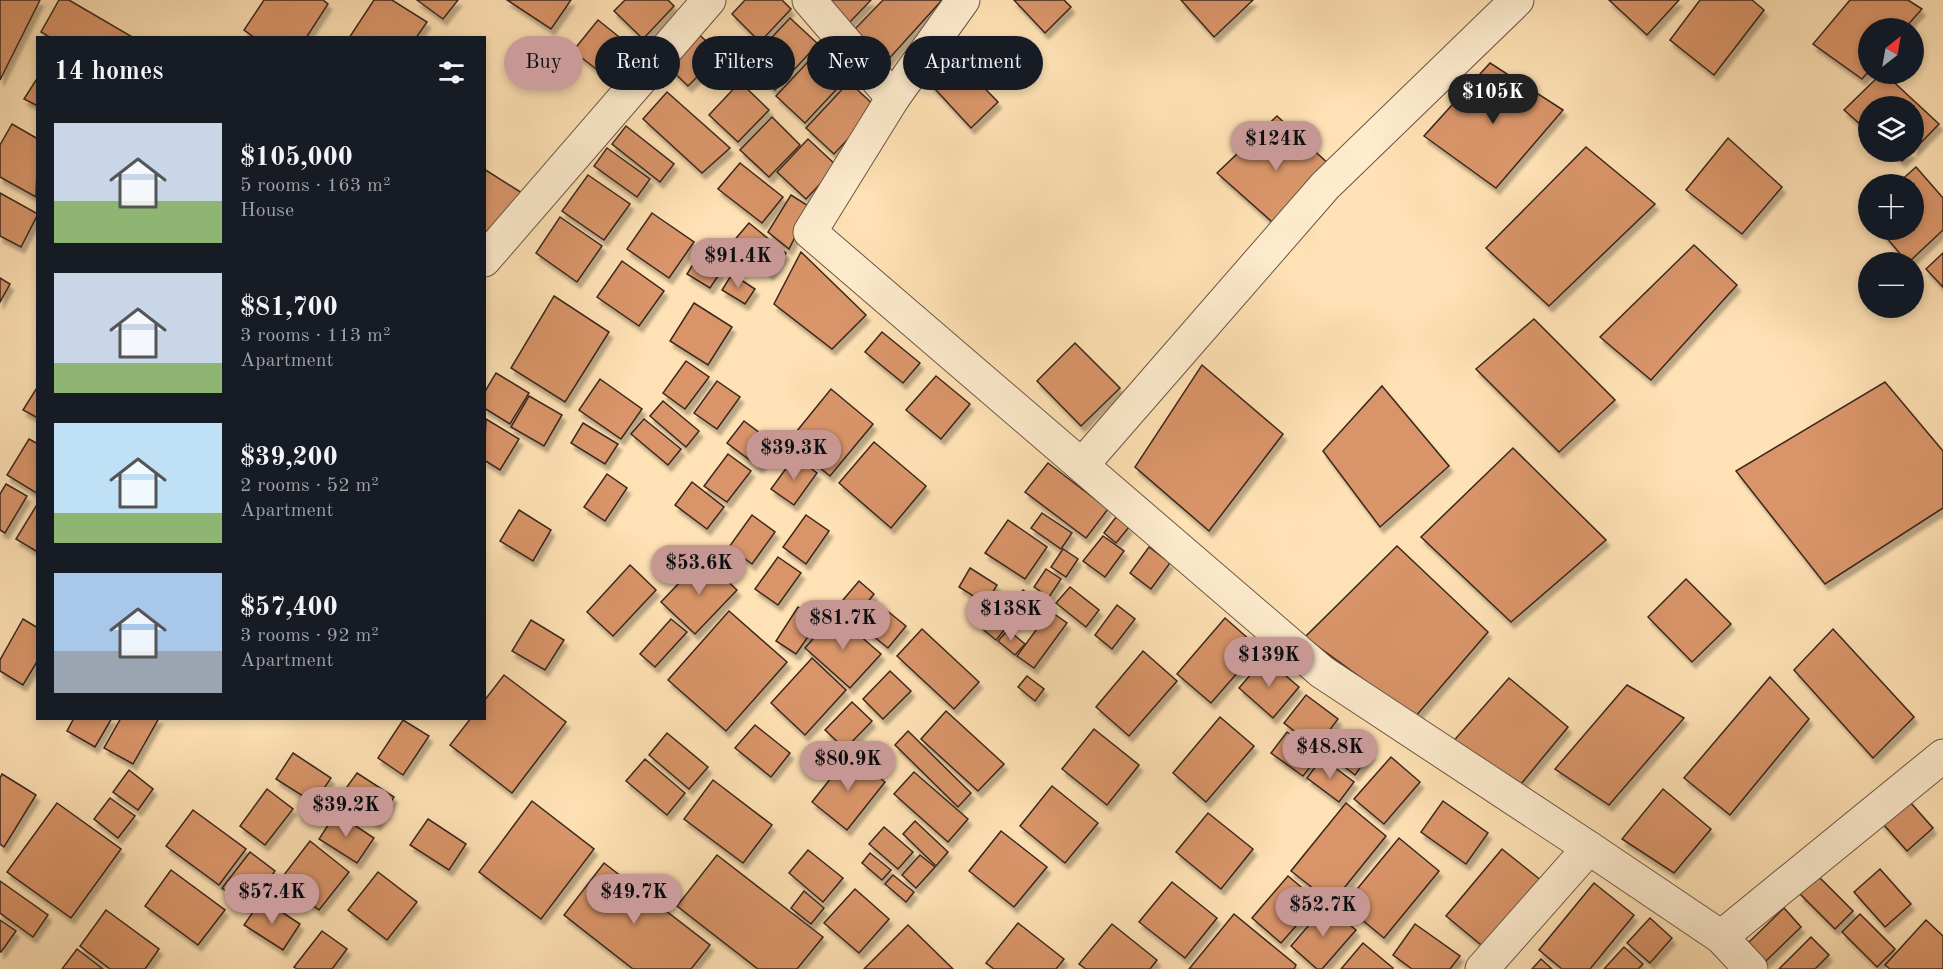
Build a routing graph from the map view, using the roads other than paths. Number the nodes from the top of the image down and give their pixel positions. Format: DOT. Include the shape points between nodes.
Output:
graph roads {
  1 [pos="709,0"];
  2 [pos="809,0"];
  3 [pos="963,0"];
  4 [pos="1517,0"];
  5 [pos="893,98"];
  6 [pos="486,258"];
  7 [pos="1082,465"];
  8 [pos="1943,756"];
  9 [pos="1589,848"];
  10 [pos="1721,937"];
  11 [pos="1482,969"];
  12 [pos="1751,969"];
  1 -- 6 [label="street"];
  2 -- 5 [label="street"];
  3 -- 5 [label="street"];
  4 -- 7 [label="street" via="1325,186"];
  5 -- 7 [label="street" via="810,232"];
  7 -- 9 [label="street" via="1322,672"];
  8 -- 10 [label="street"];
  9 -- 10 [label="street"];
  9 -- 11 [label="street"];
  10 -- 12 [label="street"];
}
